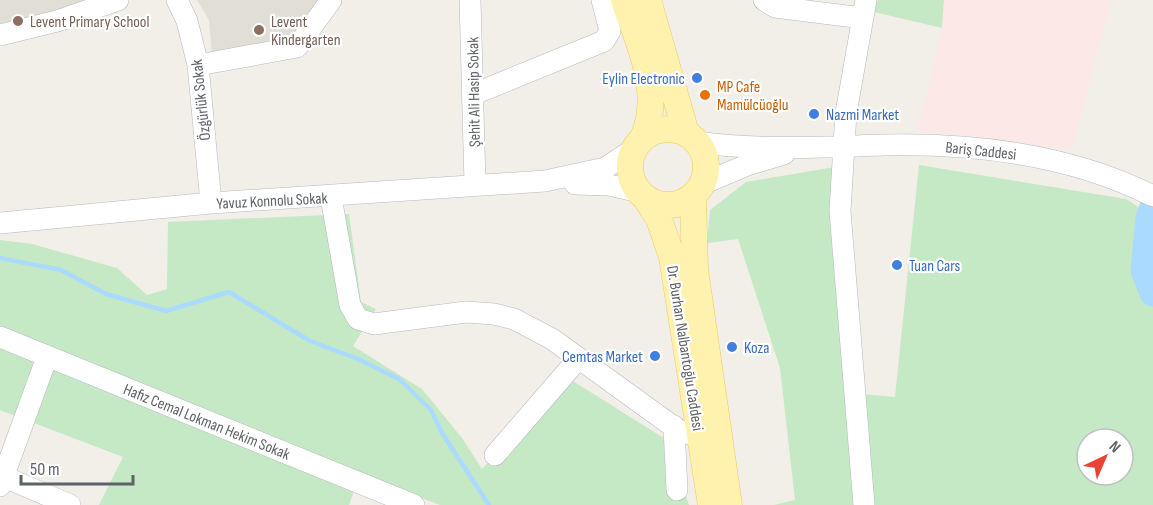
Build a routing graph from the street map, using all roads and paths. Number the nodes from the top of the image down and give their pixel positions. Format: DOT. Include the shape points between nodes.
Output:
graph roads {
  1 [pos="118,0"];
  2 [pos="177,0"];
  3 [pos="331,0"];
  4 [pos="470,0"];
  5 [pos="602,0"];
  6 [pos="624,0"];
  7 [pos="648,0"];
  8 [pos="764,0"];
  9 [pos="865,9"];
  10 [pos="0,35"];
  11 [pos="198,65"];
  12 [pos="474,94"];
  13 [pos="691,138"];
  14 [pos="639,144"];
  15 [pos="842,147"];
  16 [pos="802,149"];
  17 [pos="545,181"];
  18 [pos="475,184"];
  19 [pos="697,190"];
  20 [pos="643,195"];
  21 [pos="1153,196"];
  22 [pos="331,197"];
  23 [pos="211,203"];
  24 [pos="0,224"];
  25 [pos="0,337"];
  26 [pos="47,357"];
  27 [pos="578,358"];
  28 [pos="674,426"];
  29 [pos="700,437"];
  30 [pos="495,455"];
  31 [pos="1,481"];
  32 [pos="677,490"];
  33 [pos="70,505"];
  34 [pos="414,505"];
  35 [pos="711,505"];
  36 [pos="729,505"];
  37 [pos="864,505"];
  1 -- 10 [label="street"];
  2 -- 11 [label="street, Özgürlük Sokak" via="187,21"];
  3 -- 11 [label="street" via="301,44 292,50"];
  4 -- 12 [label="street, Şehit Ali Hasip Sokak"];
  5 -- 12 [label="street" via="610,31 604,41"];
  6 -- 14 [label="main road" via="646,63 651,91 650,122"];
  7 -- 13 [label="main road"];
  8 -- 9 [label="street" via="774,7"];
  9 -- 15 [label="street"];
  11 -- 23 [label="street, Özgürlük Sokak"];
  12 -- 18 [label="street, Şehit Ali Hasip Sokak"];
  13 -- 14 [label="main road" via="664,129"];
  13 -- 16 [label="street, Bariş Caddesi" via="734,148"];
  13 -- 19 [label="main road" via="706,163"];
  14 -- 17 [label="street, Yavuz Konnolu Sokak" via="605,168"];
  14 -- 20 [label="main road" via="630,172"];
  15 -- 16 [label="street, Bariş Caddesi"];
  15 -- 21 [label="street, Bariş Caddesi" via="931,145 1000,150 1057,161 1131,184"];
  15 -- 37 [label="street" via="840,211"];
  16 -- 19 [label="street, Bariş Caddesi" via="747,165"];
  17 -- 18 [label="street, Yavuz Konnolu Sokak"];
  17 -- 20 [label="street, Yavuz Konnolu Sokak" via="609,185"];
  18 -- 22 [label="street, Yavuz Konnolu Sokak"];
  19 -- 20 [label="main road" via="669,205"];
  19 -- 36 [label="main road, Dr. Burhan Nalbantoğlu Caddesi" via="695,270"];
  20 -- 29 [label="main road, Dr. Burhan Nalbantoğlu Caddesi" via="658,219 672,257"];
  22 -- 23 [label="street, Yavuz Konnolu Sokak"];
  22 -- 27 [label="street" via="350,305 358,319 374,324 456,312 494,314 536,329"];
  23 -- 24 [label="street, Yavuz Konnolu Sokak"];
  25 -- 26 [label="street, Hafiz Cemal Lokman Hekim Sokak"];
  26 -- 31 [label="street"];
  26 -- 34 [label="street, Hafiz Cemal Lokman Hekim Sokak"];
  27 -- 28 [label="street"];
  27 -- 30 [label="street"];
  28 -- 29 [label="street"];
  28 -- 32 [label="street"];
  29 -- 35 [label="main road, Dr. Burhan Nalbantoğlu Caddesi"];
  31 -- 33 [label="street"];
}
